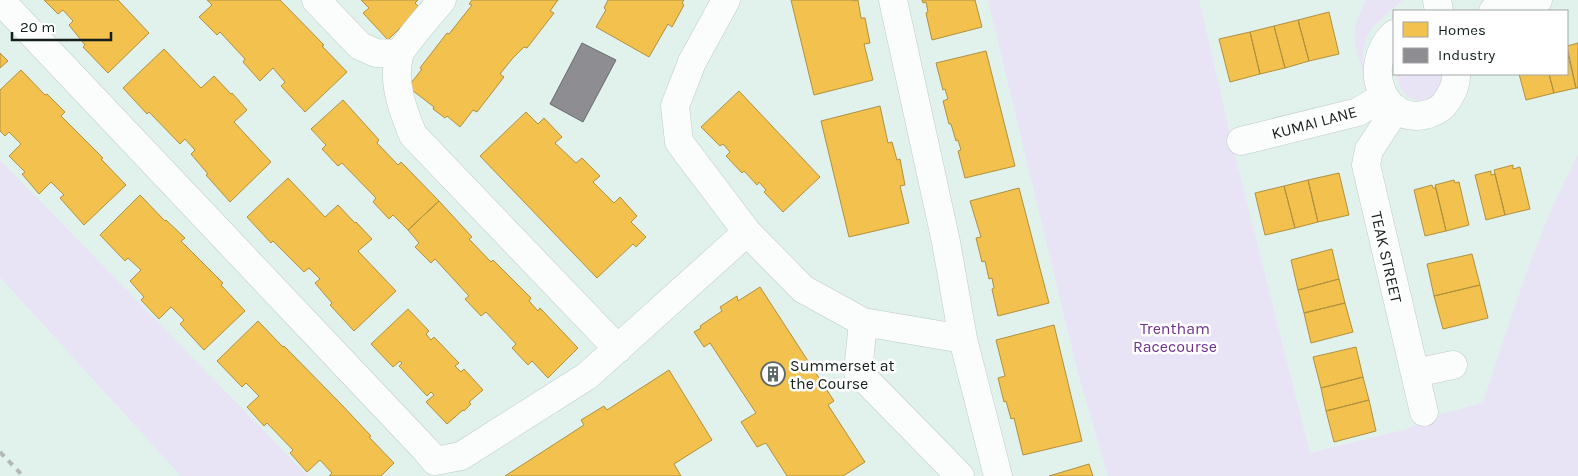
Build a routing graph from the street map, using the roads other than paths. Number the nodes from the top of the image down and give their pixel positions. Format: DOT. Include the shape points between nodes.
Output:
graph roads {
  1 [pos="0,0"];
  2 [pos="316,0"];
  3 [pos="442,0"];
  4 [pos="726,0"];
  5 [pos="893,0"];
  6 [pos="1538,0"];
  7 [pos="1497,10"];
  8 [pos="1393,35"];
  9 [pos="399,54"];
  10 [pos="1456,75"];
  11 [pos="1390,103"];
  12 [pos="1241,141"];
  13 [pos="747,232"];
  14 [pos="863,322"];
  15 [pos="963,339"];
  16 [pos="618,349"];
  17 [pos="1453,364"];
  18 [pos="1415,373"];
  19 [pos="1424,412"];
  20 [pos="428,468"];
  21 [pos="960,476"];
  22 [pos="998,476"];
  1 -- 20 [label="street" via="426,449"];
  2 -- 9 [label="street" via="360,46 376,53"];
  3 -- 9 [label="street"];
  4 -- 13 [label="street" via="692,62 675,106 679,142"];
  5 -- 15 [label="street" via="946,242"];
  6 -- 7 [label="street"];
  8 -- 11 [label="street" via="1378,58 1376,73 1379,87"];
  9 -- 16 [label="street" via="397,80 401,106 413,135"];
  10 -- 11 [label="street" via="1449,98 1435,112 1415,116 1405,114"];
  11 -- 12 [label="street, KUMAI LANE"];
  11 -- 18 [label="street, TEAK STREET" via="1369,150 1366,165"];
  13 -- 14 [label="street" via="803,289"];
  13 -- 16 [label="street"];
  14 -- 15 [label="street"];
  14 -- 21 [label="street" via="858,372"];
  15 -- 22 [label="street"];
  16 -- 20 [label="street" via="586,376 461,456"];
  17 -- 18 [label="street"];
  18 -- 19 [label="street, TEAK STREET"];
}
